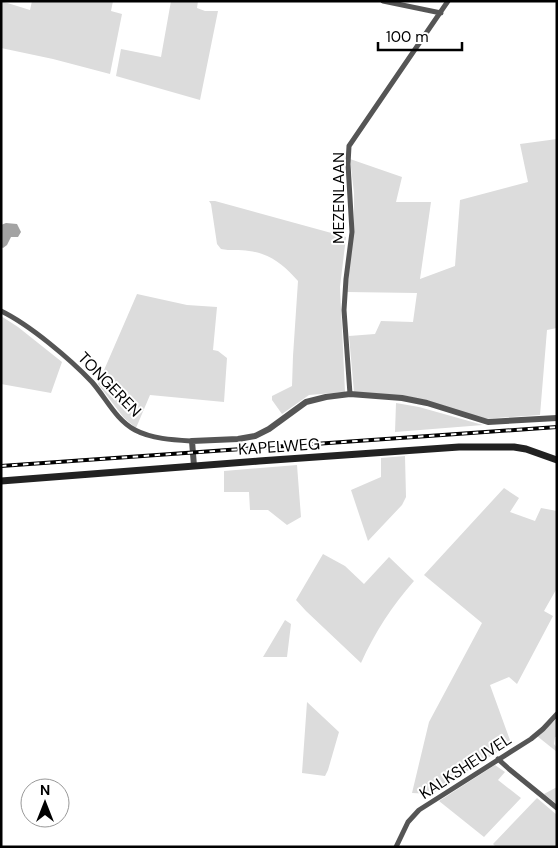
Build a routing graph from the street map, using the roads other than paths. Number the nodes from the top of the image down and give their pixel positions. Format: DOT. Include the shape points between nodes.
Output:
graph roads {
  1 [pos="383,1"];
  2 [pos="448,1"];
  3 [pos="441,13"];
  4 [pos="1,311"];
  5 [pos="350,394"];
  6 [pos="557,418"];
  7 [pos="192,441"];
  8 [pos="557,460"];
  9 [pos="194,466"];
  10 [pos="1,481"];
  11 [pos="557,714"];
  12 [pos="498,759"];
  13 [pos="557,808"];
  14 [pos="396,847"];
  1 -- 3 [label="street"];
  2 -- 3 [label="street, MEZENLAAN"];
  3 -- 5 [label="street, MEZENLAAN" via="349,146 352,232 344,310"];
  4 -- 7 [label="street, TONGEREN" via="29,328 82,372 124,423 152,436"];
  5 -- 6 [label="street, TONGEREN" via="427,403 488,422"];
  5 -- 7 [label="street, TONGEREN" via="306,402 255,436"];
  7 -- 9 [label="street"];
  8 -- 9 [label="main road, KAPELWEG" via="514,447 475,447"];
  9 -- 10 [label="main road, KAPELWEG"];
  11 -- 12 [label="street, KALKSHEUVEL" via="531,739"];
  12 -- 13 [label="street"];
  12 -- 14 [label="street, KALKSHEUVEL" via="419,810 403,830"];
}
